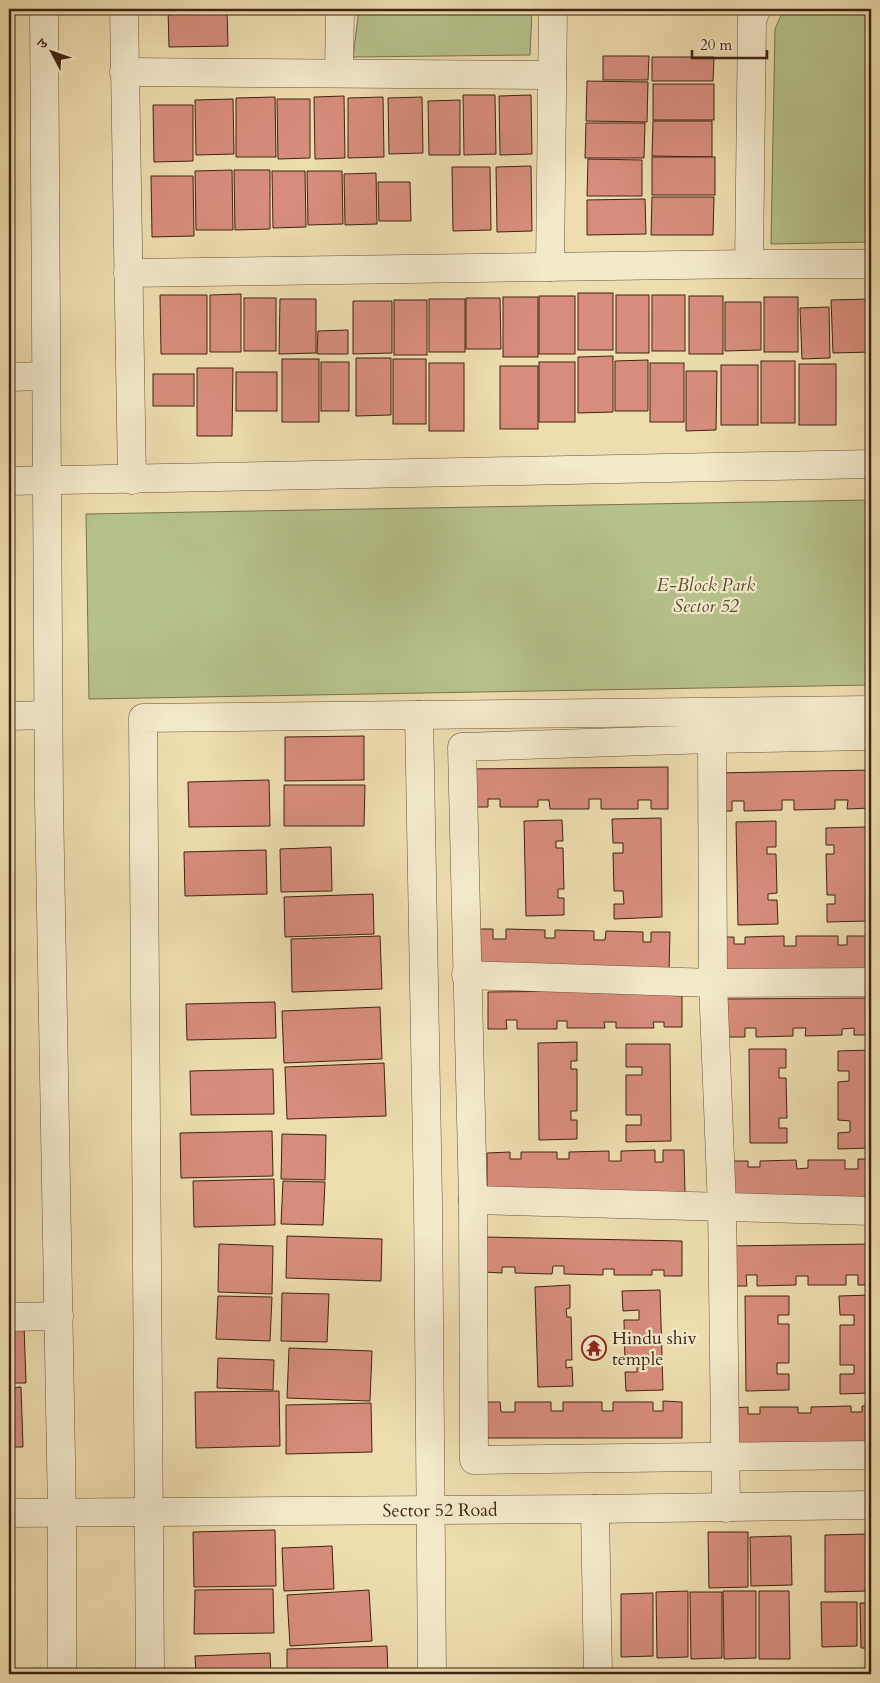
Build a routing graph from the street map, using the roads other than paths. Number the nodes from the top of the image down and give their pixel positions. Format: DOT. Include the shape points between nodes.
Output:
graph roads {
  1 [pos="44,9"];
  2 [pos="124,9"];
  3 [pos="340,9"];
  4 [pos="553,9"];
  5 [pos="757,9"];
  6 [pos="124,72"];
  7 [pos="339,73"];
  8 [pos="552,75"];
  9 [pos="749,264"];
  10 [pos="871,264"];
  11 [pos="550,267"];
  12 [pos="128,273"];
  13 [pos="45,376"];
  14 [pos="9,377"];
  15 [pos="871,464"];
  16 [pos="132,480"];
  17 [pos="9,481"];
  18 [pos="46,481"];
  19 [pos="871,710"];
  20 [pos="419,714"];
  21 [pos="48,715"];
  22 [pos="9,716"];
  23 [pos="871,736"];
  24 [pos="712,739"];
  25 [pos="466,975"];
  26 [pos="871,982"];
  27 [pos="713,983"];
  28 [pos="473,1200"];
  29 [pos="722,1207"];
  30 [pos="871,1211"];
  31 [pos="59,1316"];
  32 [pos="9,1317"];
  33 [pos="871,1455"];
  34 [pos="724,1457"];
  35 [pos="871,1505"];
  36 [pos="726,1508"];
  37 [pos="595,1509"];
  38 [pos="431,1511"];
  39 [pos="9,1513"];
  40 [pos="62,1513"];
  41 [pos="149,1513"];
  42 [pos="62,1674"];
  43 [pos="150,1674"];
  44 [pos="432,1674"];
  45 [pos="598,1674"];
  1 -- 13 [label="street"];
  2 -- 6 [label="street"];
  3 -- 7 [label="street"];
  4 -- 8 [label="street"];
  5 -- 9 [label="street" via="752,19"];
  6 -- 7 [label="street"];
  6 -- 12 [label="street"];
  7 -- 8 [label="street"];
  8 -- 11 [label="street"];
  9 -- 10 [label="street"];
  9 -- 11 [label="street"];
  11 -- 12 [label="street"];
  12 -- 16 [label="street"];
  13 -- 14 [label="street"];
  13 -- 18 [label="street"];
  15 -- 16 [label="street"];
  16 -- 18 [label="street"];
  17 -- 18 [label="street"];
  18 -- 21 [label="street"];
  19 -- 20 [label="street"];
  20 -- 38 [label="street"];
  20 -- 41 [label="street" via="143,718"];
  21 -- 22 [label="street"];
  21 -- 31 [label="street"];
  23 -- 24 [label="street"];
  24 -- 25 [label="street" via="462,747"];
  24 -- 27 [label="street"];
  25 -- 27 [label="street"];
  25 -- 28 [label="street"];
  26 -- 27 [label="street"];
  27 -- 29 [label="street"];
  28 -- 29 [label="street"];
  28 -- 34 [label="street" via="474,1460"];
  29 -- 30 [label="street"];
  29 -- 34 [label="street"];
  31 -- 32 [label="street"];
  31 -- 40 [label="street"];
  33 -- 34 [label="street"];
  34 -- 36 [label="street"];
  35 -- 36 [label="street, Sector 52 Road"];
  36 -- 37 [label="street, Sector 52 Road"];
  37 -- 38 [label="street, Sector 52 Road"];
  37 -- 45 [label="street"];
  38 -- 41 [label="street, Sector 52 Road"];
  38 -- 44 [label="street"];
  39 -- 40 [label="street, Sector 52 Road"];
  40 -- 41 [label="street, Sector 52 Road"];
  40 -- 42 [label="street"];
  41 -- 43 [label="street"];
}
